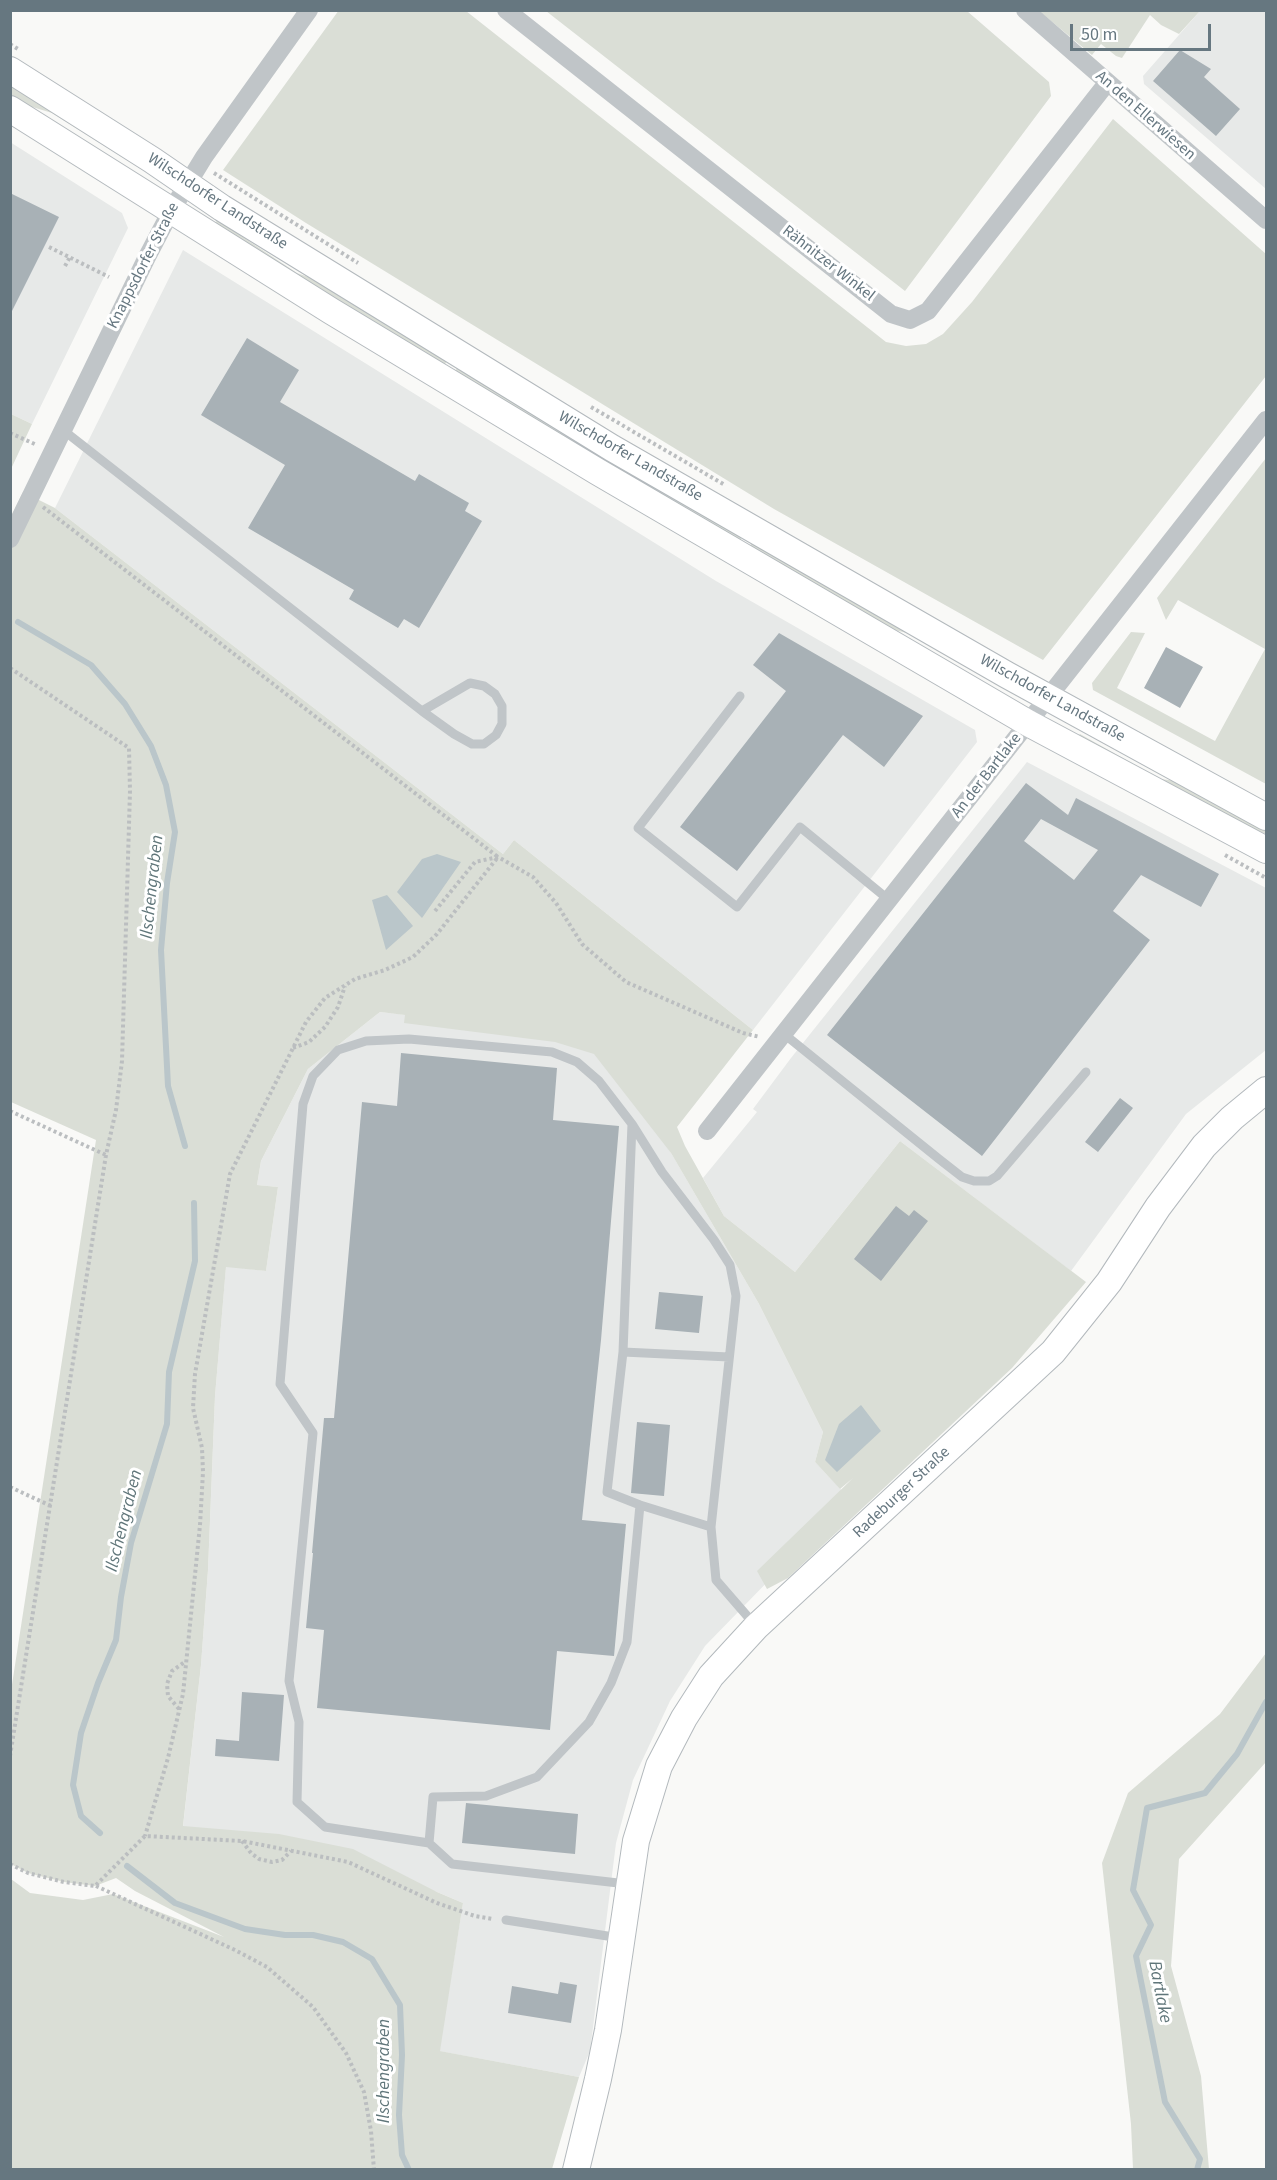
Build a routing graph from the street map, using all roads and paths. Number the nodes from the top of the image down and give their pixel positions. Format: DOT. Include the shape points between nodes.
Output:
graph roads {
  1 [pos="309,10"];
  2 [pos="506,10"];
  3 [pos="1025,10"];
  4 [pos="10,44"];
  5 [pos="15,60"];
  6 [pos="1107,82"];
  7 [pos="10,109"];
  8 [pos="193,174"];
  9 [pos="171,211"];
  10 [pos="1266,220"];
  11 [pos="49,247"];
  12 [pos="70,257"];
  13 [pos="361,265"];
  14 [pos="65,266"];
  15 [pos="109,277"];
  16 [pos="587,405"];
  17 [pos="1266,420"];
  18 [pos="63,430"];
  19 [pos="10,433"];
  20 [pos="52,452"];
  21 [pos="726,486"];
  22 [pos="30,499"];
  23 [pos="10,539"];
  24 [pos="10,668"];
  25 [pos="740,696"];
  26 [pos="1048,698"];
  27 [pos="422,711"];
  28 [pos="1028,723"];
  29 [pos="1266,817"];
  30 [pos="1266,850"];
  31 [pos="498,857"];
  32 [pos="889,900"];
  33 [pos="435,911"];
  34 [pos="345,986"];
  35 [pos="781,1037"];
  36 [pos="293,1048"];
  37 [pos="1086,1072"];
  38 [pos="1266,1090"];
  39 [pos="10,1111"];
  40 [pos="632,1124"];
  41 [pos="707,1131"];
  42 [pos="106,1155"];
  43 [pos="622,1352"];
  44 [pos="729,1357"];
  45 [pos="10,1487"];
  46 [pos="640,1505"];
  47 [pos="51,1506"];
  48 [pos="711,1527"];
  49 [pos="756,1627"];
  50 [pos="186,1660"];
  51 [pos="179,1709"];
  52 [pos="10,1756"];
  53 [pos="145,1836"];
  54 [pos="242,1841"];
  55 [pos="429,1843"];
  56 [pos="291,1851"];
  57 [pos="10,1863"];
  58 [pos="628,1884"];
  59 [pos="95,1886"];
  60 [pos="506,1920"];
  61 [pos="620,1938"];
  62 [pos="374,2169"];
  63 [pos="576,2169"];
  1 -- 8 [label="street, Knappsdorfer Straße"];
  2 -- 6 [label="street, Rähnitzer Winkel" via="891,314 910,320 928,311"];
  3 -- 6 [label="street, An den Ellerwiesen"];
  4 -- 5 [label="path"];
  5 -- 8 [label="main road, Wilschdorfer Landstraße" via="152,160"];
  6 -- 10 [label="street, An den Ellerwiesen"];
  7 -- 9 [label="main road, Wilschdorfer Landstraße"];
  8 -- 9 [label="street, Knappsdorfer Straße"];
  8 -- 13 [label="path"];
  8 -- 26 [label="main road, Wilschdorfer Landstraße" via="397,317 612,448"];
  9 -- 18 [label="street, Knappsdorfer Straße"];
  9 -- 28 [label="main road, Wilschdorfer Landstraße" via="598,472"];
  11 -- 12 [label="path"];
  12 -- 14 [label="path"];
  12 -- 15 [label="path"];
  16 -- 21 [label="path"];
  17 -- 26 [label="street, An der Bartlake"];
  18 -- 20 [label="street, Knappsdorfer Straße"];
  18 -- 27 [label="lane"];
  19 -- 20 [label="path"];
  20 -- 22 [label="street, Knappsdorfer Straße"];
  22 -- 23 [label="street, Knappsdorfer Straße"];
  22 -- 31 [label="path"];
  24 -- 42 [label="path" via="129,748 122,1061"];
  25 -- 32 [label="lane" via="638,828 737,907 800,827"];
  26 -- 28 [label="street, An der Bartlake"];
  26 -- 29 [label="main road, Wilschdorfer Landstraße"];
  27 -- 27 [label="lane" via="470,683 495,694 501,706 502,724 484,744 472,744"];
  28 -- 30 [label="main road, Wilschdorfer Landstraße"];
  28 -- 32 [label="street, An der Bartlake"];
  31 -- 33 [label="path" via="475,862"];
  31 -- 34 [label="path" via="437,934 413,957"];
  31 -- 35 [label="path" via="533,877 556,903 582,944 626,982 743,1034"];
  32 -- 35 [label="street, An der Bartlake"];
  34 -- 36 [label="path" via="325,998 306,1022"];
  34 -- 36 [label="path" via="325,1027 309,1042"];
  35 -- 37 [label="lane" via="962,1177 974,1181 989,1181 997,1176"];
  35 -- 41 [label="street, An der Bartlake"];
  36 -- 50 [label="path" via="230,1174 225,1196 195,1374 193,1408 203,1472"];
  38 -- 49 [label="main road, Radeburger Straße" via="1204,1146 1109,1281 1053,1352"];
  39 -- 42 [label="path"];
  40 -- 43 [label="lane"];
  40 -- 44 [label="lane" via="730,1265 736,1296"];
  40 -- 55 [label="lane" via="599,1081 577,1062 552,1052 409,1039 366,1041 338,1050 313,1076 303,1104 280,1384 313,1433 289,1681 298,1722 297,1802 325,1827"];
  42 -- 47 [label="path"];
  43 -- 44 [label="lane"];
  43 -- 46 [label="lane" via="607,1492"];
  44 -- 48 [label="lane"];
  45 -- 47 [label="path"];
  46 -- 48 [label="lane"];
  46 -- 55 [label="lane" via="627,1642 589,1722 537,1777 486,1796 433,1797"];
  47 -- 52 [label="path"];
  48 -- 49 [label="lane" via="716,1580"];
  49 -- 58 [label="main road, Radeburger Straße" via="711,1676 659,1766 636,1841"];
  50 -- 51 [label="path"];
  50 -- 51 [label="path" via="172,1671 167,1684 168,1696"];
  51 -- 53 [label="path"];
  53 -- 54 [label="path"];
  53 -- 59 [label="path"];
  54 -- 56 [label="path"];
  54 -- 56 [label="path" via="259,1859 272,1862 282,1860"];
  55 -- 58 [label="lane" via="452,1864"];
  56 -- 60 [label="path" via="348,1862 437,1903 476,1916"];
  57 -- 59 [label="path" via="28,1873"];
  58 -- 61 [label="main road, Radeburger Straße"];
  59 -- 62 [label="path" via="267,1967 313,2007 346,2053 364,2092"];
  60 -- 61 [label="lane"];
  61 -- 63 [label="main road, Radeburger Straße" via="608,2030"];
}
